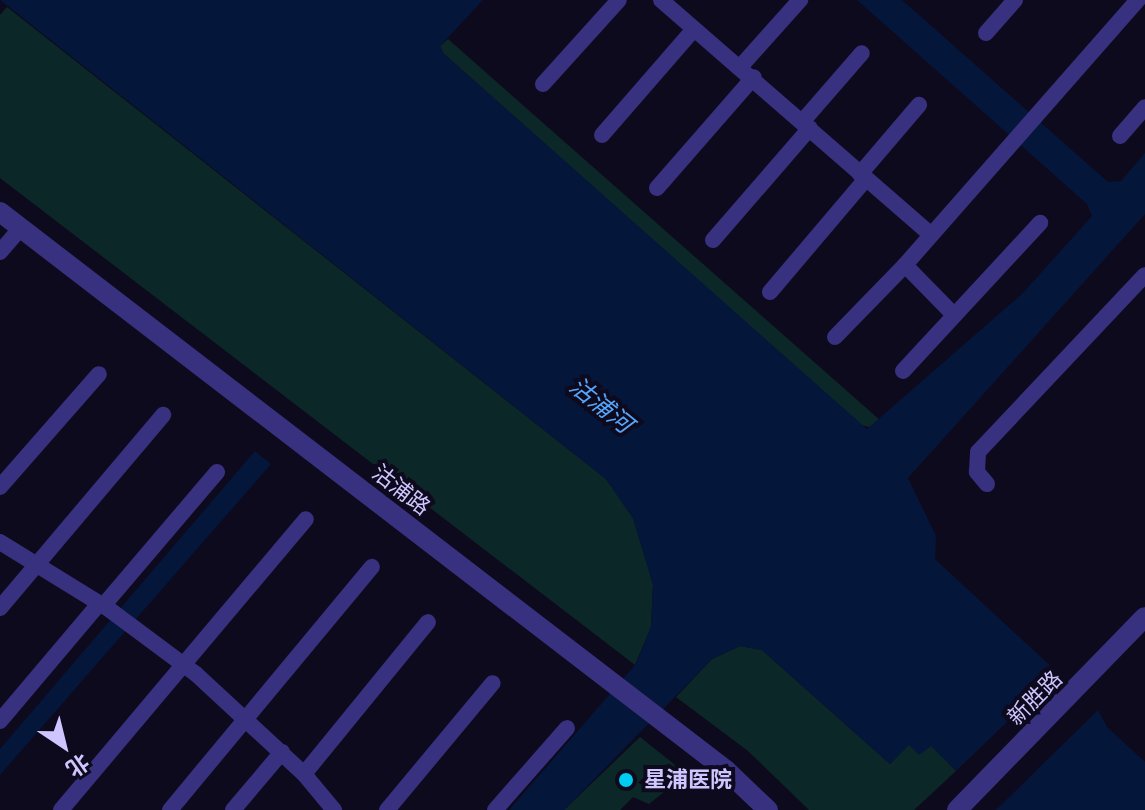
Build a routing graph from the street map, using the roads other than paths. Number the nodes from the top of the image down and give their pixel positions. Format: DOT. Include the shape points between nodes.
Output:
graph roads {
  1 [pos="619,0"];
  2 [pos="661,0"];
  3 [pos="800,0"];
  4 [pos="1015,0"];
  5 [pos="1138,0"];
  6 [pos="694,29"];
  7 [pos="986,33"];
  8 [pos="862,53"];
  9 [pos="747,72"];
  10 [pos="543,84"];
  11 [pos="919,105"];
  12 [pos="1145,107"];
  13 [pos="806,125"];
  14 [pos="602,135"];
  15 [pos="1120,136"];
  16 [pos="863,177"];
  17 [pos="657,188"];
  18 [pos="0,212"];
  19 [pos="1040,223"];
  20 [pos="21,228"];
  21 [pos="931,235"];
  22 [pos="713,240"];
  23 [pos="0,252"];
  24 [pos="905,265"];
  25 [pos="1145,275"];
  26 [pos="770,292"];
  27 [pos="954,315"];
  28 [pos="835,337"];
  29 [pos="903,371"];
  30 [pos="99,374"];
  31 [pos="163,415"];
  32 [pos="217,472"];
  33 [pos="987,484"];
  34 [pos="0,487"];
  35 [pos="306,519"];
  36 [pos="0,542"];
  37 [pos="37,565"];
  38 [pos="372,567"];
  39 [pos="104,607"];
  40 [pos="0,608"];
  41 [pos="1145,617"];
  42 [pos="428,622"];
  43 [pos="185,665"];
  44 [pos="493,683"];
  45 [pos="245,718"];
  46 [pos="0,721"];
  47 [pos="567,728"];
  48 [pos="282,752"];
  49 [pos="304,774"];
  50 [pos="61,810"];
  51 [pos="170,810"];
  52 [pos="233,810"];
  53 [pos="334,810"];
  54 [pos="387,810"];
  55 [pos="495,810"];
  56 [pos="768,810"];
  57 [pos="957,810"];
  1 -- 10 [label="street"];
  2 -- 6 [label="street"];
  3 -- 9 [label="street"];
  4 -- 7 [label="street"];
  5 -- 21 [label="street"];
  6 -- 9 [label="street"];
  6 -- 14 [label="street"];
  8 -- 13 [label="street"];
  9 -- 13 [label="street"];
  9 -- 17 [label="street"];
  11 -- 16 [label="street"];
  12 -- 15 [label="street"];
  13 -- 16 [label="street"];
  13 -- 22 [label="street"];
  16 -- 21 [label="street"];
  16 -- 26 [label="street"];
  18 -- 20 [label="street, 沽浦路"];
  19 -- 27 [label="street"];
  20 -- 23 [label="street"];
  20 -- 56 [label="street, 沽浦路" via="611,681"];
  21 -- 24 [label="street"];
  24 -- 27 [label="street"];
  24 -- 28 [label="street"];
  25 -- 33 [label="street" via="978,452 977,472"];
  27 -- 29 [label="street"];
  30 -- 34 [label="street"];
  31 -- 37 [label="street"];
  32 -- 39 [label="street"];
  35 -- 43 [label="street"];
  36 -- 37 [label="street"];
  37 -- 39 [label="street"];
  37 -- 40 [label="street"];
  38 -- 45 [label="street"];
  39 -- 43 [label="street"];
  39 -- 46 [label="street"];
  41 -- 57 [label="street, 新胜路"];
  42 -- 49 [label="street"];
  43 -- 45 [label="street"];
  43 -- 50 [label="street"];
  44 -- 54 [label="street"];
  45 -- 48 [label="street"];
  45 -- 51 [label="street"];
  47 -- 55 [label="street"];
  48 -- 49 [label="street"];
  48 -- 52 [label="street"];
  49 -- 53 [label="street"];
}
